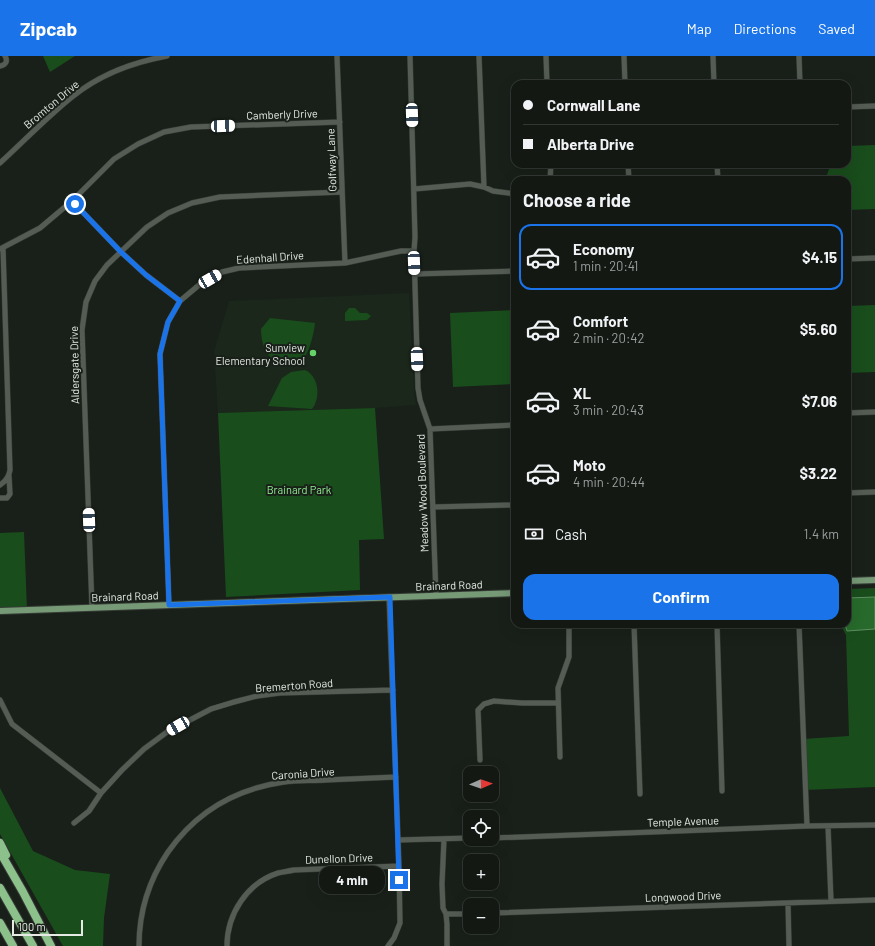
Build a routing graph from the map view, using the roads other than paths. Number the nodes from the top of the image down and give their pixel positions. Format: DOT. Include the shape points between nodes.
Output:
graph roads {
  1 [pos="5,56"];
  2 [pos="167,56"];
  3 [pos="337,56"];
  4 [pos="410,56"];
  5 [pos="479,56"];
  6 [pos="546,56"];
  7 [pos="624,56"];
  8 [pos="713,56"];
  9 [pos="799,56"];
  10 [pos="0,66"];
  11 [pos="547,80"];
  12 [pos="625,80"];
  13 [pos="714,80"];
  14 [pos="800,80"];
  15 [pos="851,106"];
  16 [pos="875,106"];
  17 [pos="340,122"];
  18 [pos="0,163"];
  19 [pos="484,187"];
  20 [pos="414,189"];
  21 [pos="342,192"];
  22 [pos="511,193"];
  23 [pos="72,201"];
  24 [pos="1,249"];
  25 [pos="414,251"];
  26 [pos="121,252"];
  27 [pos="875,258"];
  28 [pos="851,259"];
  29 [pos="345,264"];
  30 [pos="511,271"];
  31 [pos="415,274"];
  32 [pos="180,301"];
  33 [pos="875,412"];
  34 [pos="851,413"];
  35 [pos="511,425"];
  36 [pos="430,429"];
  37 [pos="5,483"];
  38 [pos="875,492"];
  39 [pos="851,493"];
  40 [pos="0,498"];
  41 [pos="511,504"];
  42 [pos="433,507"];
  43 [pos="875,580"];
  44 [pos="851,581"];
  45 [pos="511,593"];
  46 [pos="436,596"];
  47 [pos="390,597"];
  48 [pos="169,605"];
  49 [pos="92,608"];
  50 [pos="0,611"];
  51 [pos="569,628"];
  52 [pos="634,628"];
  53 [pos="717,628"];
  54 [pos="799,628"];
  55 [pos="393,690"];
  56 [pos="0,700"];
  57 [pos="558,702"];
  58 [pos="560,757"];
  59 [pos="480,760"];
  60 [pos="396,778"];
  61 [pos="722,791"];
  62 [pos="101,793"];
  63 [pos="640,794"];
  64 [pos="74,823"];
  65 [pos="875,825"];
  66 [pos="807,826"];
  67 [pos="828,826"];
  68 [pos="463,838"];
  69 [pos="499,838"];
  70 [pos="444,839"];
  71 [pos="398,840"];
  72 [pos="0,843"];
  73 [pos="0,852"];
  74 [pos="399,866"];
  75 [pos="0,888"];
  76 [pos="23,892"];
  77 [pos="875,900"];
  78 [pos="831,901"];
  79 [pos="788,903"];
  80 [pos="499,913"];
  81 [pos="446,914"];
  82 [pos="463,914"];
  83 [pos="0,923"];
  84 [pos="0,927"];
  85 [pos="12,946"];
  86 [pos="34,946"];
  87 [pos="51,946"];
  88 [pos="139,946"];
  89 [pos="228,946"];
  90 [pos="388,946"];
  91 [pos="448,946"];
  92 [pos="789,946"];
  1 -- 10 [label="street" via="6,62"];
  2 -- 18 [label="street, Bromton Drive" via="119,69 98,79 73,96"];
  3 -- 17 [label="street, Golfway Lane"];
  4 -- 20 [label="street, Meadow Wood Boulevard"];
  5 -- 19 [label="street"];
  6 -- 11 [label="street"];
  7 -- 12 [label="street"];
  8 -- 13 [label="street"];
  9 -- 14 [label="street"];
  15 -- 16 [label="street"];
  17 -- 21 [label="street, Golfway Lane"];
  17 -- 23 [label="street, Camberly Drive" via="191,127 164,132 114,159"];
  19 -- 20 [label="street" via="470,184"];
  19 -- 22 [label="street"];
  20 -- 25 [label="street, Meadow Wood Boulevard"];
  21 -- 26 [label="street, Aldersgate Drive" via="220,197 192,203 168,213 147,227"];
  21 -- 29 [label="street, Golfway Lane"];
  23 -- 24 [label="street, Camberly Drive" via="40,228"];
  23 -- 26 [label="street"];
  24 -- 37 [label="street" via="10,462 9,476"];
  25 -- 29 [label="street, Edenhall Drive" via="401,251"];
  25 -- 31 [label="street, Meadow Wood Boulevard"];
  26 -- 32 [label="street"];
  26 -- 49 [label="street, Aldersgate Drive" via="95,281 86,302 82,330"];
  27 -- 28 [label="street"];
  29 -- 32 [label="street, Edenhall Drive" via="240,268 222,272 199,285"];
  30 -- 31 [label="street"];
  31 -- 36 [label="street, Meadow Wood Boulevard" via="418,388"];
  32 -- 48 [label="street, Edenhall Drive" via="168,322 160,354"];
  33 -- 34 [label="street"];
  35 -- 36 [label="street"];
  36 -- 42 [label="street, Meadow Wood Boulevard"];
  37 -- 40 [label="street" via="9,497"];
  38 -- 39 [label="street"];
  41 -- 42 [label="street"];
  42 -- 46 [label="street, Meadow Wood Boulevard"];
  43 -- 44 [label="main road"];
  45 -- 46 [label="main road, Brainard Road"];
  46 -- 47 [label="main road, Brainard Road"];
  47 -- 48 [label="main road, Brainard Road"];
  47 -- 55 [label="street"];
  48 -- 49 [label="main road, Brainard Road"];
  49 -- 50 [label="main road, Brainard Road"];
  51 -- 57 [label="street" via="569,657 558,688"];
  52 -- 63 [label="street"];
  53 -- 61 [label="street"];
  54 -- 66 [label="street"];
  55 -- 60 [label="street"];
  55 -- 62 [label="street, Bremerton Road" via="280,693 257,696 211,709 167,732 144,749"];
  56 -- 62 [label="street" via="12,724"];
  57 -- 58 [label="street"];
  57 -- 59 [label="street" via="494,701 484,704 478,710"];
  60 -- 71 [label="street"];
  60 -- 88 [label="street, Caronia Drive" via="284,782 244,791 207,812 176,841 157,870 143,909"];
  62 -- 64 [label="street, Bremerton Road" via="89,812"];
  65 -- 67 [label="street, Temple Avenue"];
  66 -- 67 [label="street, Temple Avenue"];
  66 -- 69 [label="street, Temple Avenue"];
  67 -- 78 [label="street"];
  68 -- 70 [label="street"];
  70 -- 71 [label="street"];
  70 -- 81 [label="street" via="442,884 443,908"];
  71 -- 74 [label="street"];
  72 -- 76 [label="highway"];
  73 -- 76 [label="highway"];
  74 -- 89 [label="street, Dunellon Drive" via="294,870 278,874 261,882 236,908 231,922"];
  74 -- 90 [label="street" via="400,923"];
  75 -- 86 [label="highway"];
  76 -- 87 [label="highway"];
  77 -- 78 [label="street, Longwood Drive"];
  78 -- 79 [label="street, Longwood Drive"];
  79 -- 80 [label="street, Longwood Drive"];
  79 -- 92 [label="street"];
  81 -- 82 [label="street"];
  81 -- 91 [label="street"];
  83 -- 85 [label="highway"];
  84 -- 85 [label="highway"];
}
